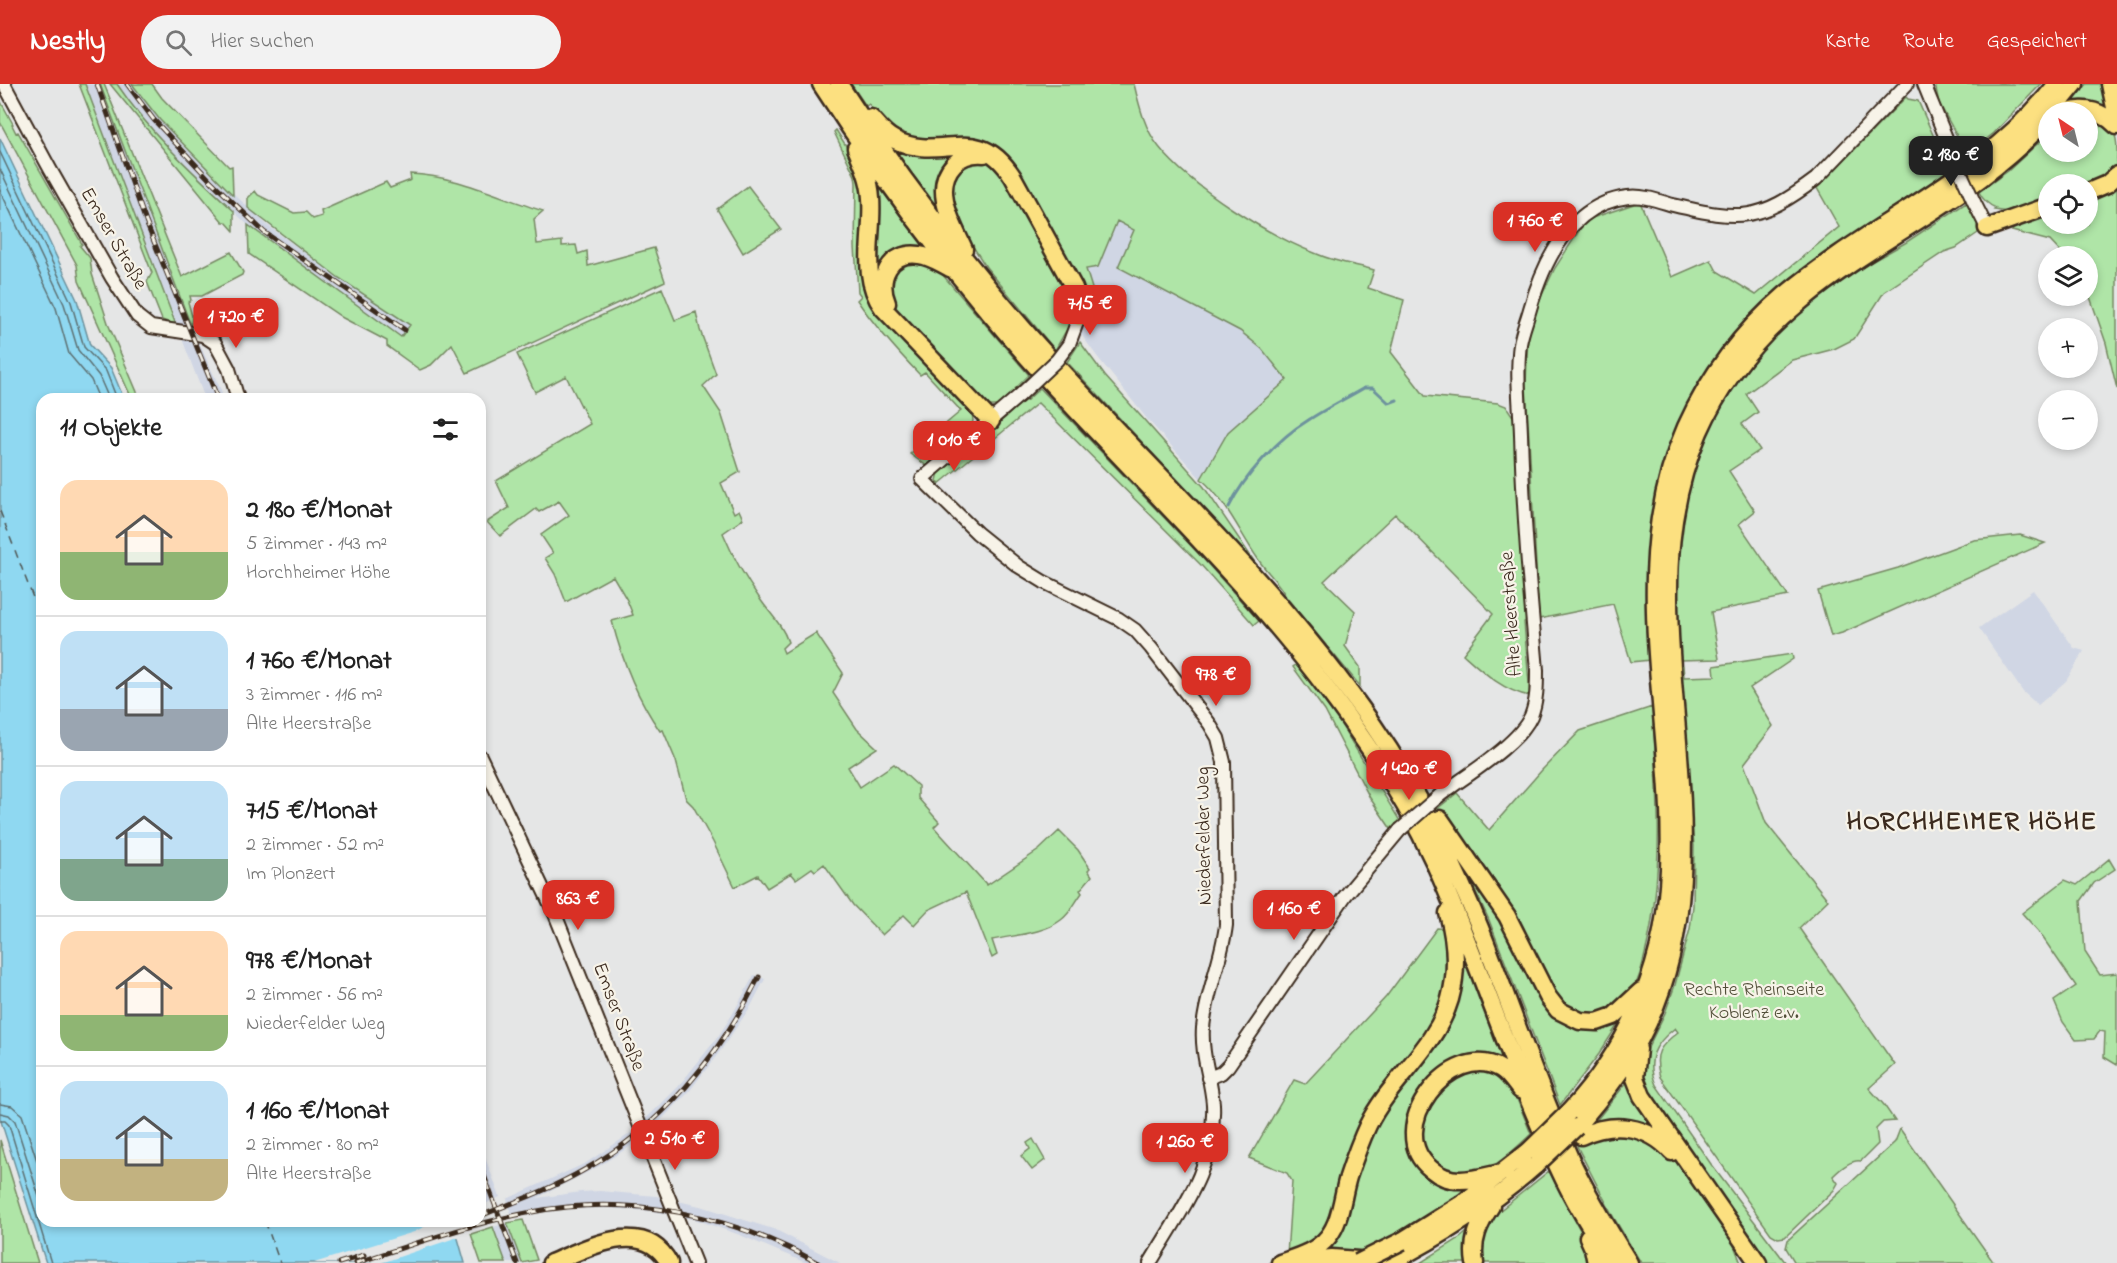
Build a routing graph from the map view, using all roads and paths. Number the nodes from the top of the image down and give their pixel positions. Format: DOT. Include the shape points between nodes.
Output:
graph roads {
  1 [pos="4,84"];
  2 [pos="821,84"];
  3 [pos="1907,84"];
  4 [pos="1924,84"];
  5 [pos="2057,84"];
  6 [pos="2075,84"];
  7 [pos="2110,84"];
  8 [pos="840,86"];
  9 [pos="2060,102"];
  10 [pos="2098,113"];
  11 [pos="841,115"];
  12 [pos="2117,117"];
  13 [pos="2117,126"];
  14 [pos="2038,128"];
  15 [pos="2038,130"];
  16 [pos="2034,132"];
  17 [pos="998,159"];
  18 [pos="2117,175"];
  19 [pos="2098,188"];
  20 [pos="2038,210"];
  21 [pos="1987,228"];
  22 [pos="973,269"];
  23 [pos="955,271"];
  24 [pos="1079,316"];
  25 [pos="896,320"];
  26 [pos="236,393"];
  27 [pos="991,421"];
  28 [pos="1661,612"];
  29 [pos="1668,712"];
  30 [pos="486,769"];
  31 [pos="1405,773"];
  32 [pos="1433,860"];
  33 [pos="1649,981"];
  34 [pos="1640,1039"];
  35 [pos="1208,1078"];
  36 [pos="1532,1108"];
  37 [pos="1575,1125"];
  38 [pos="1533,1158"];
  39 [pos="1505,1172"];
  40 [pos="1563,1178"];
  41 [pos="1498,1196"];
  42 [pos="1602,1218"];
  43 [pos="1409,1245"];
  44 [pos="551,1263"];
  45 [pos="669,1263"];
  46 [pos="695,1263"];
  47 [pos="1150,1263"];
  48 [pos="1280,1263"];
  49 [pos="1287,1263"];
  50 [pos="1358,1263"];
  51 [pos="1381,1263"];
  52 [pos="1389,1263"];
  53 [pos="1475,1263"];
  54 [pos="1596,1263"];
  55 [pos="1613,1263"];
  56 [pos="1629,1263"];
  57 [pos="1636,1263"];
  58 [pos="1745,1263"];
  59 [pos="1758,1263"];
  1 -- 26 [label="street, Emser Straße" via="137,316 151,327 203,335 215,343"];
  2 -- 11 [label="highway"];
  3 -- 35 [label="street, Alte Heerstraße, bridge" via="1816,179 1769,209 1748,215 1723,215 1640,197 1621,198 1580,217 1557,245 1545,264 1520,342 1522,477 1537,670 1536,699 1530,717 1514,740 1400,830 1345,896 1228,1066"];
  4 -- 21 [label="street, bridge"];
  5 -- 28 [label="highway" via="2025,121 1983,159 1799,284 1735,346 1700,400 1674,460 1659,520 1655,563"];
  6 -- 9 [label="highway"];
  7 -- 12 [label="highway"];
  8 -- 17 [label="highway" via="894,139 920,147 980,147"];
  8 -- 22 [label="highway" via="907,184"];
  10 -- 13 [label="highway"];
  11 -- 23 [label="highway"];
  11 -- 25 [label="highway" via="871,194 871,284 879,303"];
  14 -- 16 [label="highway"];
  15 -- 16 [label="highway"];
  16 -- 28 [label="highway" via="1975,183 1804,298 1745,356 1708,414 1685,469 1675,509"];
  17 -- 22 [label="highway" via="979,154 965,157 953,165 946,178 944,195 949,214"];
  17 -- 24 [label="highway" via="1013,177 1074,288"];
  18 -- 19 [label="highway"];
  20 -- 21 [label="highway"];
  22 -- 31 [label="highway" via="1059,369 1285,610 1339,677"];
  23 -- 25 [label="highway" via="922,255 909,255 895,262 885,274 882,289"];
  23 -- 32 [label="highway" via="1043,374 1256,603 1325,685 1396,789"];
  24 -- 27 [label="street, bridge" via="1069,344 1057,360"];
  25 -- 27 [label="highway"];
  27 -- 35 [label="street, Niederfelder Weg" via="922,479 977,533 1018,566 1131,627 1185,690 1218,738 1225,772 1227,909 1224,940 1204,1022 1203,1053"];
  28 -- 29 [label="highway"];
  29 -- 33 [label="highway" via="1669,858 1665,916"];
  29 -- 34 [label="highway" via="1684,836 1682,896 1669,962"];
  30 -- 46 [label="street, Emser Straße" via="555,914"];
  31 -- 33 [label="highway" via="1423,792 1500,903 1558,1010 1580,1021 1606,1020 1629,1004"];
  31 -- 42 [label="highway" via="1462,886 1570,1157"];
  32 -- 36 [label="highway"];
  32 -- 48 [label="highway" via="1455,946 1454,982 1446,1011 1373,1116 1354,1159 1333,1229 1315,1248"];
  33 -- 37 [label="highway" via="1636,1014"];
  34 -- 37 [label="highway" via="1611,1084"];
  34 -- 59 [label="highway" via="1634,1073 1638,1089"];
  35 -- 47 [label="street" via="1213,1112 1206,1162"];
  36 -- 39 [label="highway" via="1503,1070 1477,1063 1447,1076 1427,1096 1418,1113 1413,1128 1415,1150 1436,1173 1458,1180"];
  36 -- 40 [label="highway"];
  37 -- 38 [label="highway, bridge"];
  37 -- 38 [label="highway, bridge" via="1555,1148"];
  37 -- 58 [label="highway" via="1641,1130 1662,1142 1734,1239"];
  38 -- 39 [label="highway"];
  38 -- 41 [label="highway"];
  39 -- 43 [label="highway"];
  40 -- 54 [label="highway"];
  40 -- 55 [label="highway"];
  41 -- 43 [label="highway" via="1463,1221"];
  41 -- 53 [label="highway" via="1475,1236"];
  42 -- 56 [label="highway"];
  42 -- 57 [label="highway"];
  43 -- 50 [label="highway, bridge"];
  43 -- 52 [label="highway"];
  44 -- 45 [label="highway" via="605,1242 629,1238 650,1244"];
  49 -- 51 [label="highway" via="1332,1258"];
}
